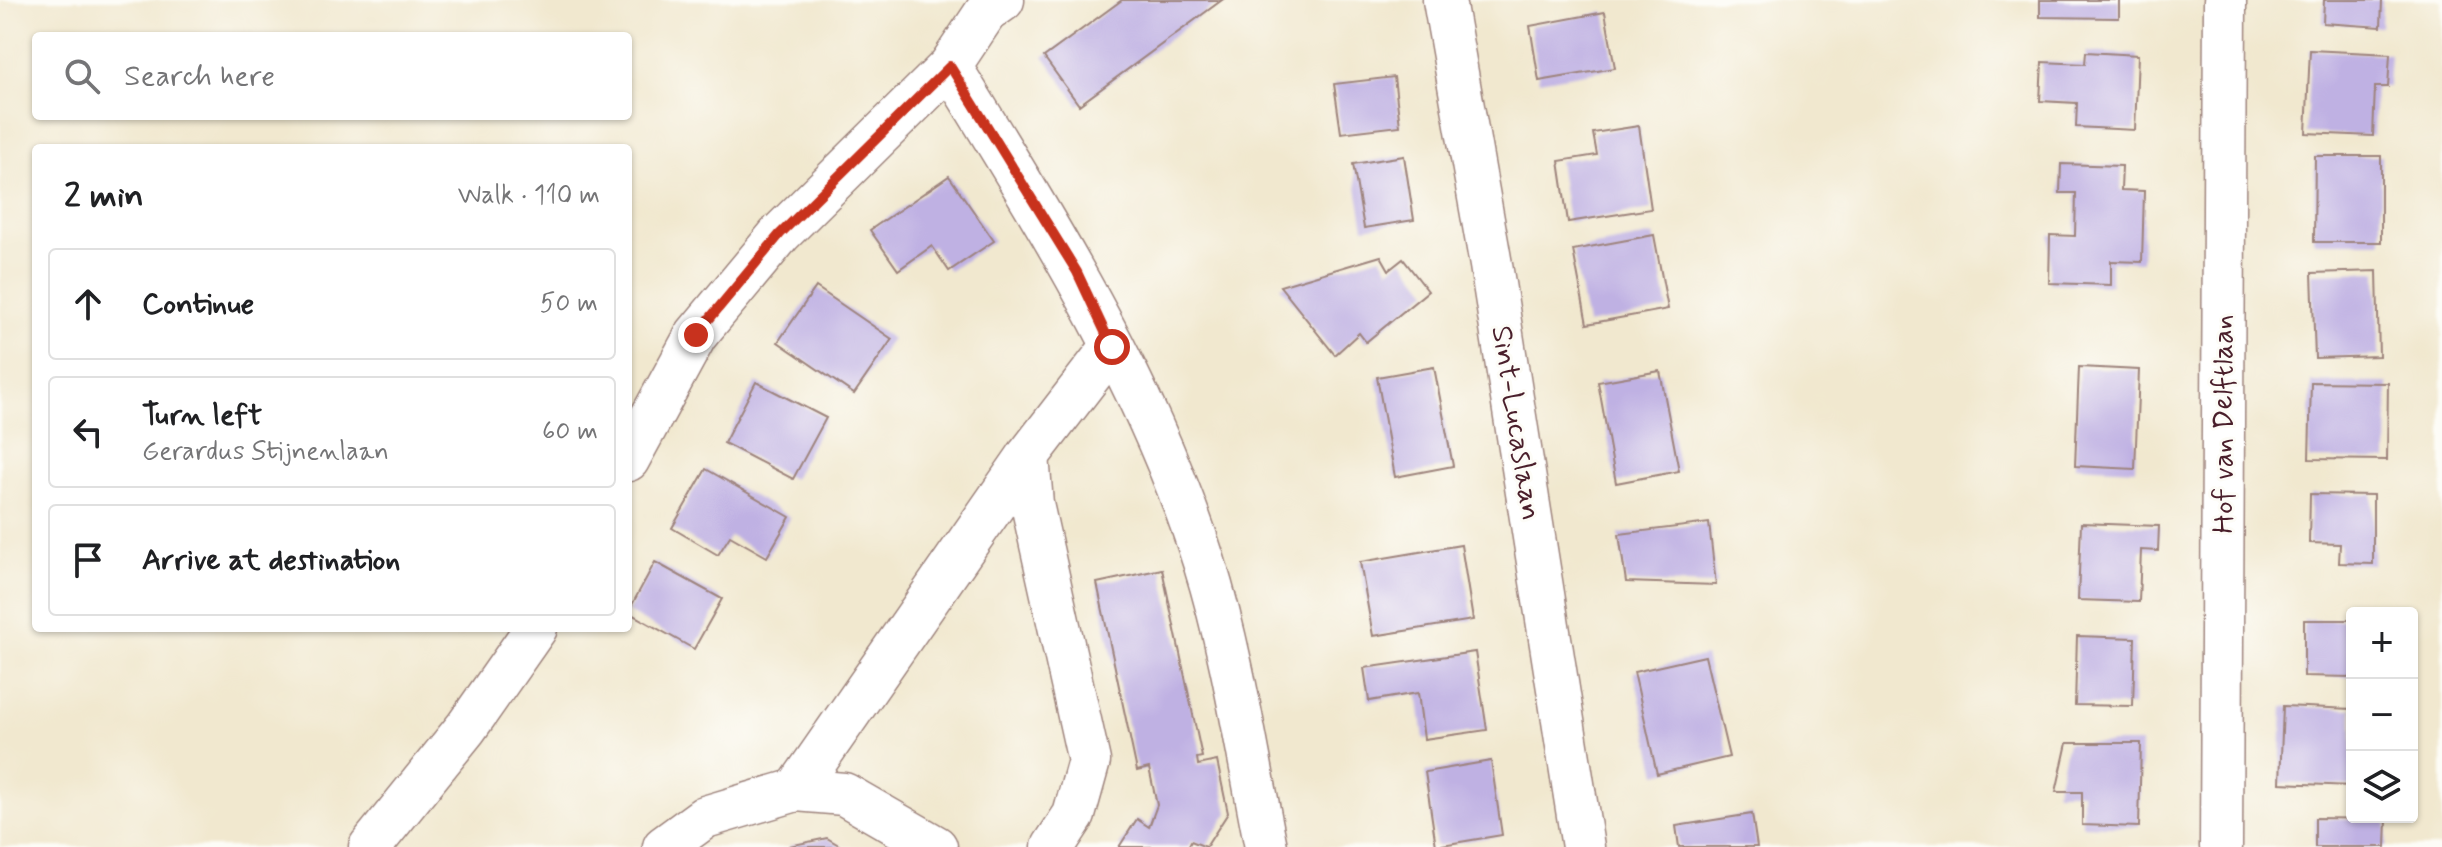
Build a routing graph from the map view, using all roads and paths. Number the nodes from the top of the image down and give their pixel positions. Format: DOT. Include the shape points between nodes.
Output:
graph roads {
  1 [pos="1003,0"];
  2 [pos="1444,0"];
  3 [pos="2225,0"];
  4 [pos="950,66"];
  5 [pos="1112,347"];
  6 [pos="632,453"];
  7 [pos="1028,456"];
  8 [pos="533,632"];
  9 [pos="796,790"];
  10 [pos="370,847"];
  11 [pos="664,847"];
  12 [pos="936,847"];
  13 [pos="1053,847"];
  14 [pos="1266,847"];
  15 [pos="1583,847"];
  16 [pos="2221,847"];
  1 -- 4 [label="street" via="986,12"];
  2 -- 15 [label="street, Sint-Lucaslaan"];
  3 -- 16 [label="street, Hof van Delftlaan"];
  4 -- 5 [label="street" via="1077,272"];
  4 -- 6 [label="street" via="780,234 696,335"];
  5 -- 7 [label="street"];
  5 -- 14 [label="street" via="1173,475 1203,560 1223,629"];
  7 -- 9 [label="street"];
  7 -- 13 [label="street" via="1032,504 1089,761 1074,815"];
  8 -- 10 [label="street" via="483,706"];
  9 -- 11 [label="street" via="705,817"];
  9 -- 12 [label="street" via="844,794"];
}
